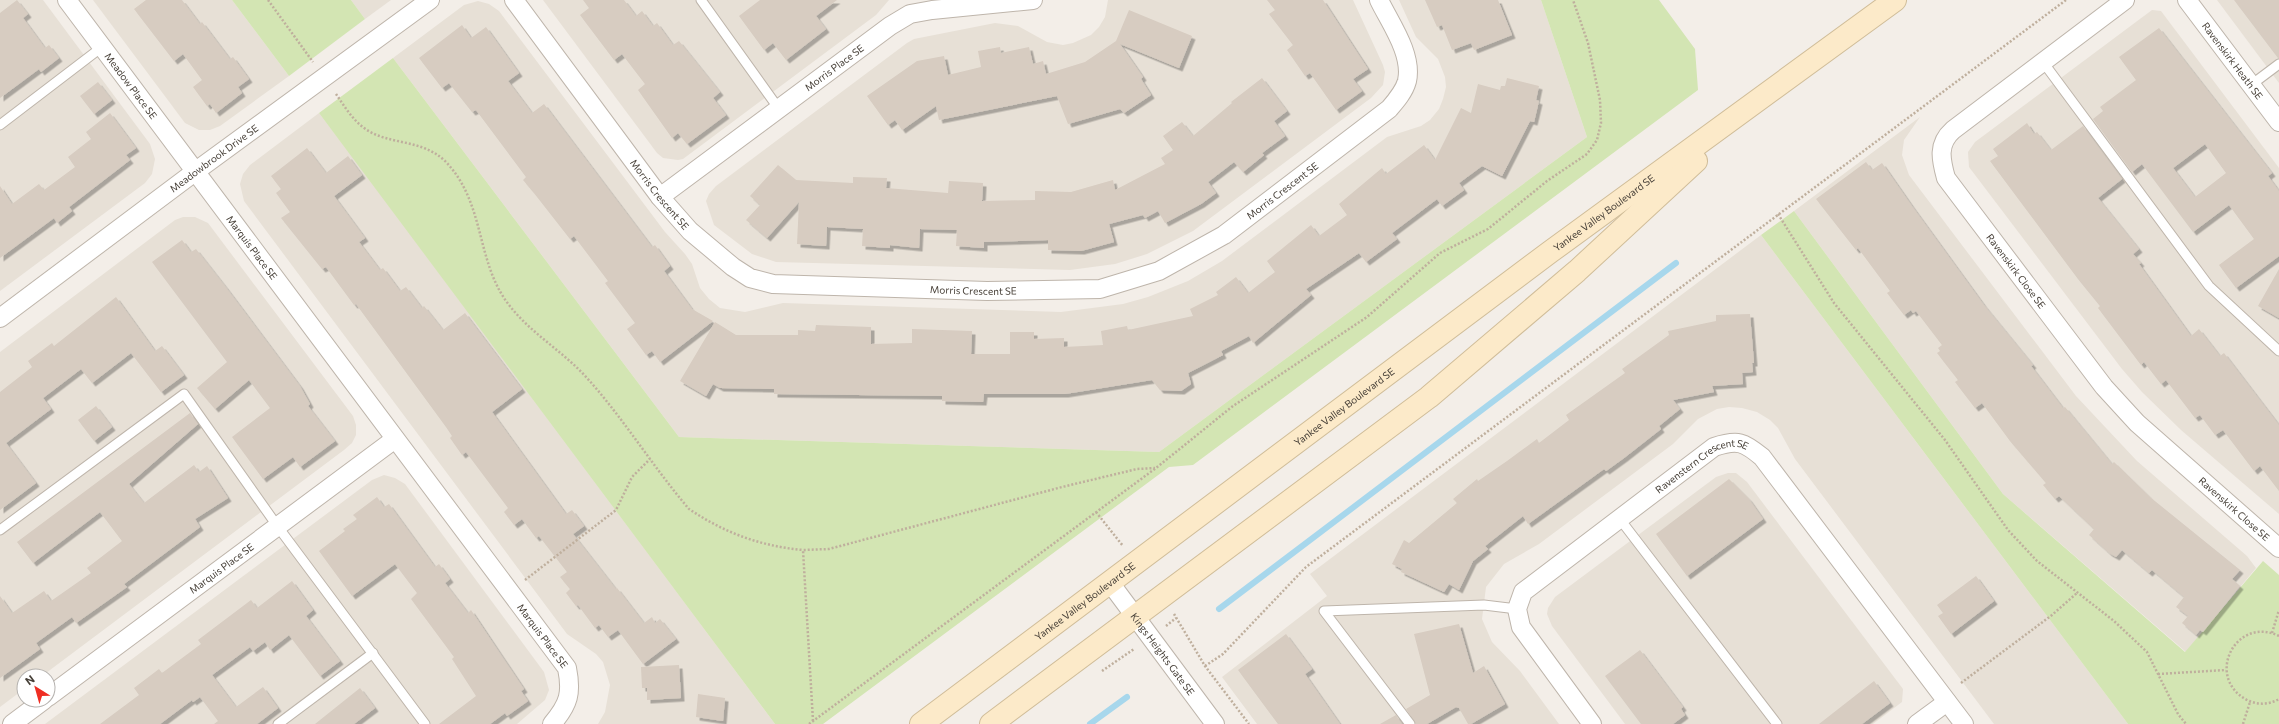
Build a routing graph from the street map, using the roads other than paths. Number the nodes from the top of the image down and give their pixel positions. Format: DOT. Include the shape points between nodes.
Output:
graph roads {
  1 [pos="67,0"];
  2 [pos="430,0"];
  3 [pos="514,0"];
  4 [pos="701,0"];
  5 [pos="1033,0"];
  6 [pos="1379,0"];
  7 [pos="1895,0"];
  8 [pos="2125,0"];
  9 [pos="2187,0"];
  10 [pos="102,46"];
  11 [pos="2043,62"];
  12 [pos="2279,64"];
  13 [pos="2251,85"];
  14 [pos="1770,93"];
  15 [pos="779,109"];
  16 [pos="2279,122"];
  17 [pos="0,124"];
  18 [pos="196,171"];
  19 [pos="660,197"];
  20 [pos="0,318"];
  21 [pos="2279,351"];
  22 [pos="395,439"];
  23 [pos="1619,518"];
  24 [pos="278,527"];
  25 [pos="0,530"];
  26 [pos="2279,548"];
  27 [pos="1110,584"];
  28 [pos="1517,609"];
  29 [pos="1135,617"];
  30 [pos="372,653"];
  31 [pos="56,691"];
  32 [pos="1947,702"];
  33 [pos="33,708"];
  34 [pos="12,724"];
  35 [pos="278,724"];
  36 [pos="425,724"];
  37 [pos="552,724"];
  38 [pos="921,724"];
  39 [pos="991,724"];
  40 [pos="1216,724"];
  41 [pos="1410,724"];
  42 [pos="1592,724"];
  43 [pos="1777,724"];
  44 [pos="1917,724"];
  45 [pos="1964,724"];
  1 -- 10 [label="street, Meadow Place SE"];
  2 -- 18 [label="street, Meadowbrook Drive SE"];
  3 -- 19 [label="street, Morris Crescent SE"];
  4 -- 15 [label="lane"];
  5 -- 15 [label="street, Morris Place SE" via="910,14 890,26"];
  6 -- 19 [label="street, Morris Crescent SE" via="1404,51 1408,65 1404,88 1389,109 1224,235 1159,271 1100,289 987,291 773,284 750,278 732,267 690,231"];
  7 -- 14 [label="street, Yankee Valley Boulevard SE"];
  8 -- 11 [label="street, Ravenskirk Close SE"];
  9 -- 13 [label="street, Ravenskirk Heath SE"];
  10 -- 17 [label="lane"];
  10 -- 18 [label="street, Meadow Place SE"];
  11 -- 21 [label="lane" via="2209,286"];
  11 -- 26 [label="street, Ravenskirk Close SE" via="1950,133 1942,146 1941,160 1946,178 2104,387 2137,423"];
  12 -- 13 [label="lane"];
  13 -- 16 [label="street, Ravenskirk Heath SE"];
  14 -- 27 [label="street, Yankee Valley Boulevard SE" via="1544,257"];
  14 -- 29 [label="street, Yankee Valley Boulevard SE" via="1577,271 1429,397"];
  15 -- 19 [label="street, Morris Place SE"];
  18 -- 20 [label="street, Meadowbrook Drive SE"];
  18 -- 22 [label="street, Marquis Place SE"];
  22 -- 24 [label="street, Marquis Place SE"];
  22 -- 37 [label="street, Marquis Place SE" via="567,668 571,686 568,699"];
  23 -- 28 [label="street, Ravenstern Crescent SE" via="1523,592"];
  23 -- 32 [label="street, Ravenstern Crescent SE" via="1714,447 1731,442 1746,444 1762,457"];
  23 -- 43 [label="lane"];
  24 -- 25 [label="lane" via="184,394"];
  24 -- 30 [label="lane"];
  24 -- 31 [label="street, Marquis Place SE"];
  27 -- 29 [label="street, Kings Heights Gate SE"];
  27 -- 38 [label="street, Yankee Valley Boulevard SE"];
  28 -- 41 [label="lane" via="1491,604 1324,611"];
  28 -- 42 [label="street" via="1521,627"];
  29 -- 39 [label="street, Yankee Valley Boulevard SE"];
  29 -- 40 [label="street, Kings Heights Gate SE"];
  30 -- 35 [label="lane"];
  30 -- 36 [label="lane"];
  32 -- 44 [label="street"];
  32 -- 45 [label="street, Ravenstern Crescent SE"];
  33 -- 34 [label="street"];
}
